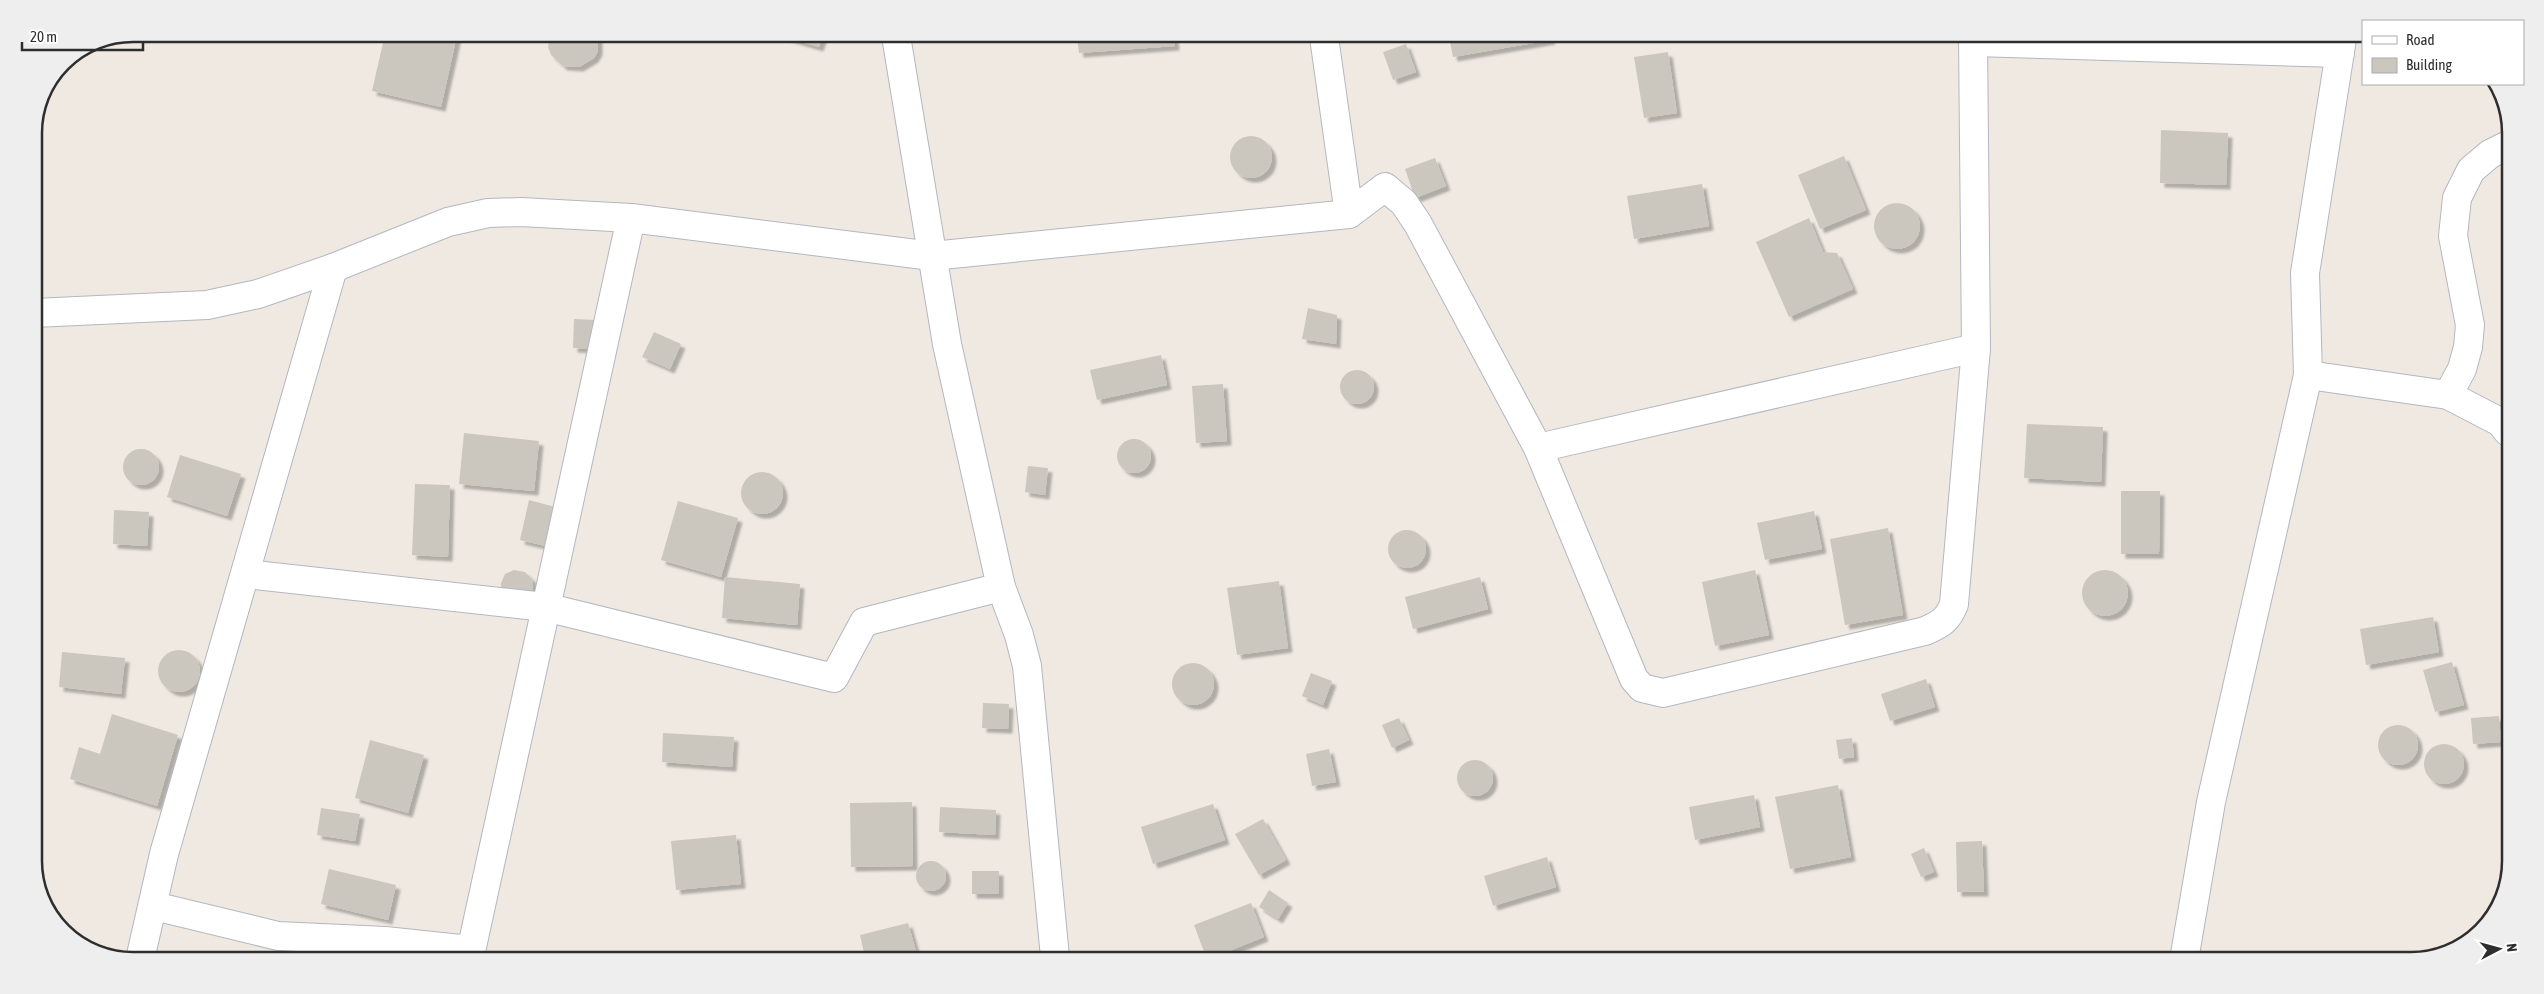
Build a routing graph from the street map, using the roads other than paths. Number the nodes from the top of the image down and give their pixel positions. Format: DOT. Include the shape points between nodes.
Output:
graph roads {
  1 [pos="897,42"];
  2 [pos="1325,42"];
  3 [pos="1973,42"];
  4 [pos="2096,42"];
  5 [pos="2341,46"];
  6 [pos="2501,148"];
  7 [pos="1349,214"];
  8 [pos="631,218"];
  9 [pos="932,256"];
  10 [pos="334,268"];
  11 [pos="42,313"];
  12 [pos="1976,348"];
  13 [pos="2308,376"];
  14 [pos="2448,395"];
  15 [pos="2501,424"];
  16 [pos="1538,448"];
  17 [pos="246,574"];
  18 [pos="1002,587"];
  19 [pos="544,607"];
  20 [pos="154,906"];
  21 [pos="142,952"];
  22 [pos="463,952"];
  23 [pos="470,952"];
  24 [pos="1055,952"];
  25 [pos="2185,952"];
  1 -- 9 [label="street"];
  2 -- 7 [label="street"];
  3 -- 12 [label="street"];
  4 -- 5 [label="street"];
  5 -- 13 [label="street" via="2305,273"];
  6 -- 14 [label="street" via="2470,170 2456,198 2453,236 2470,325 2462,369"];
  7 -- 9 [label="street"];
  7 -- 16 [label="street" via="1386,187 1404,203"];
  8 -- 9 [label="street"];
  8 -- 10 [label="street" via="488,213 448,222"];
  8 -- 19 [label="street"];
  9 -- 18 [label="street" via="947,344"];
  10 -- 11 [label="street" via="258,294 207,306"];
  10 -- 17 [label="street"];
  12 -- 16 [label="street"];
  12 -- 16 [label="street" via="1954,604 1949,617 1925,631 1663,693 1642,688 1634,680"];
  13 -- 14 [label="street"];
  13 -- 25 [label="street" via="2211,802"];
  14 -- 15 [label="street"];
  17 -- 19 [label="street"];
  17 -- 20 [label="street" via="164,854"];
  18 -- 19 [label="street" via="864,622 834,678"];
  18 -- 24 [label="street" via="1027,666"];
  19 -- 23 [label="street"];
  20 -- 21 [label="street"];
  20 -- 22 [label="street" via="278,936 385,941"];
}
